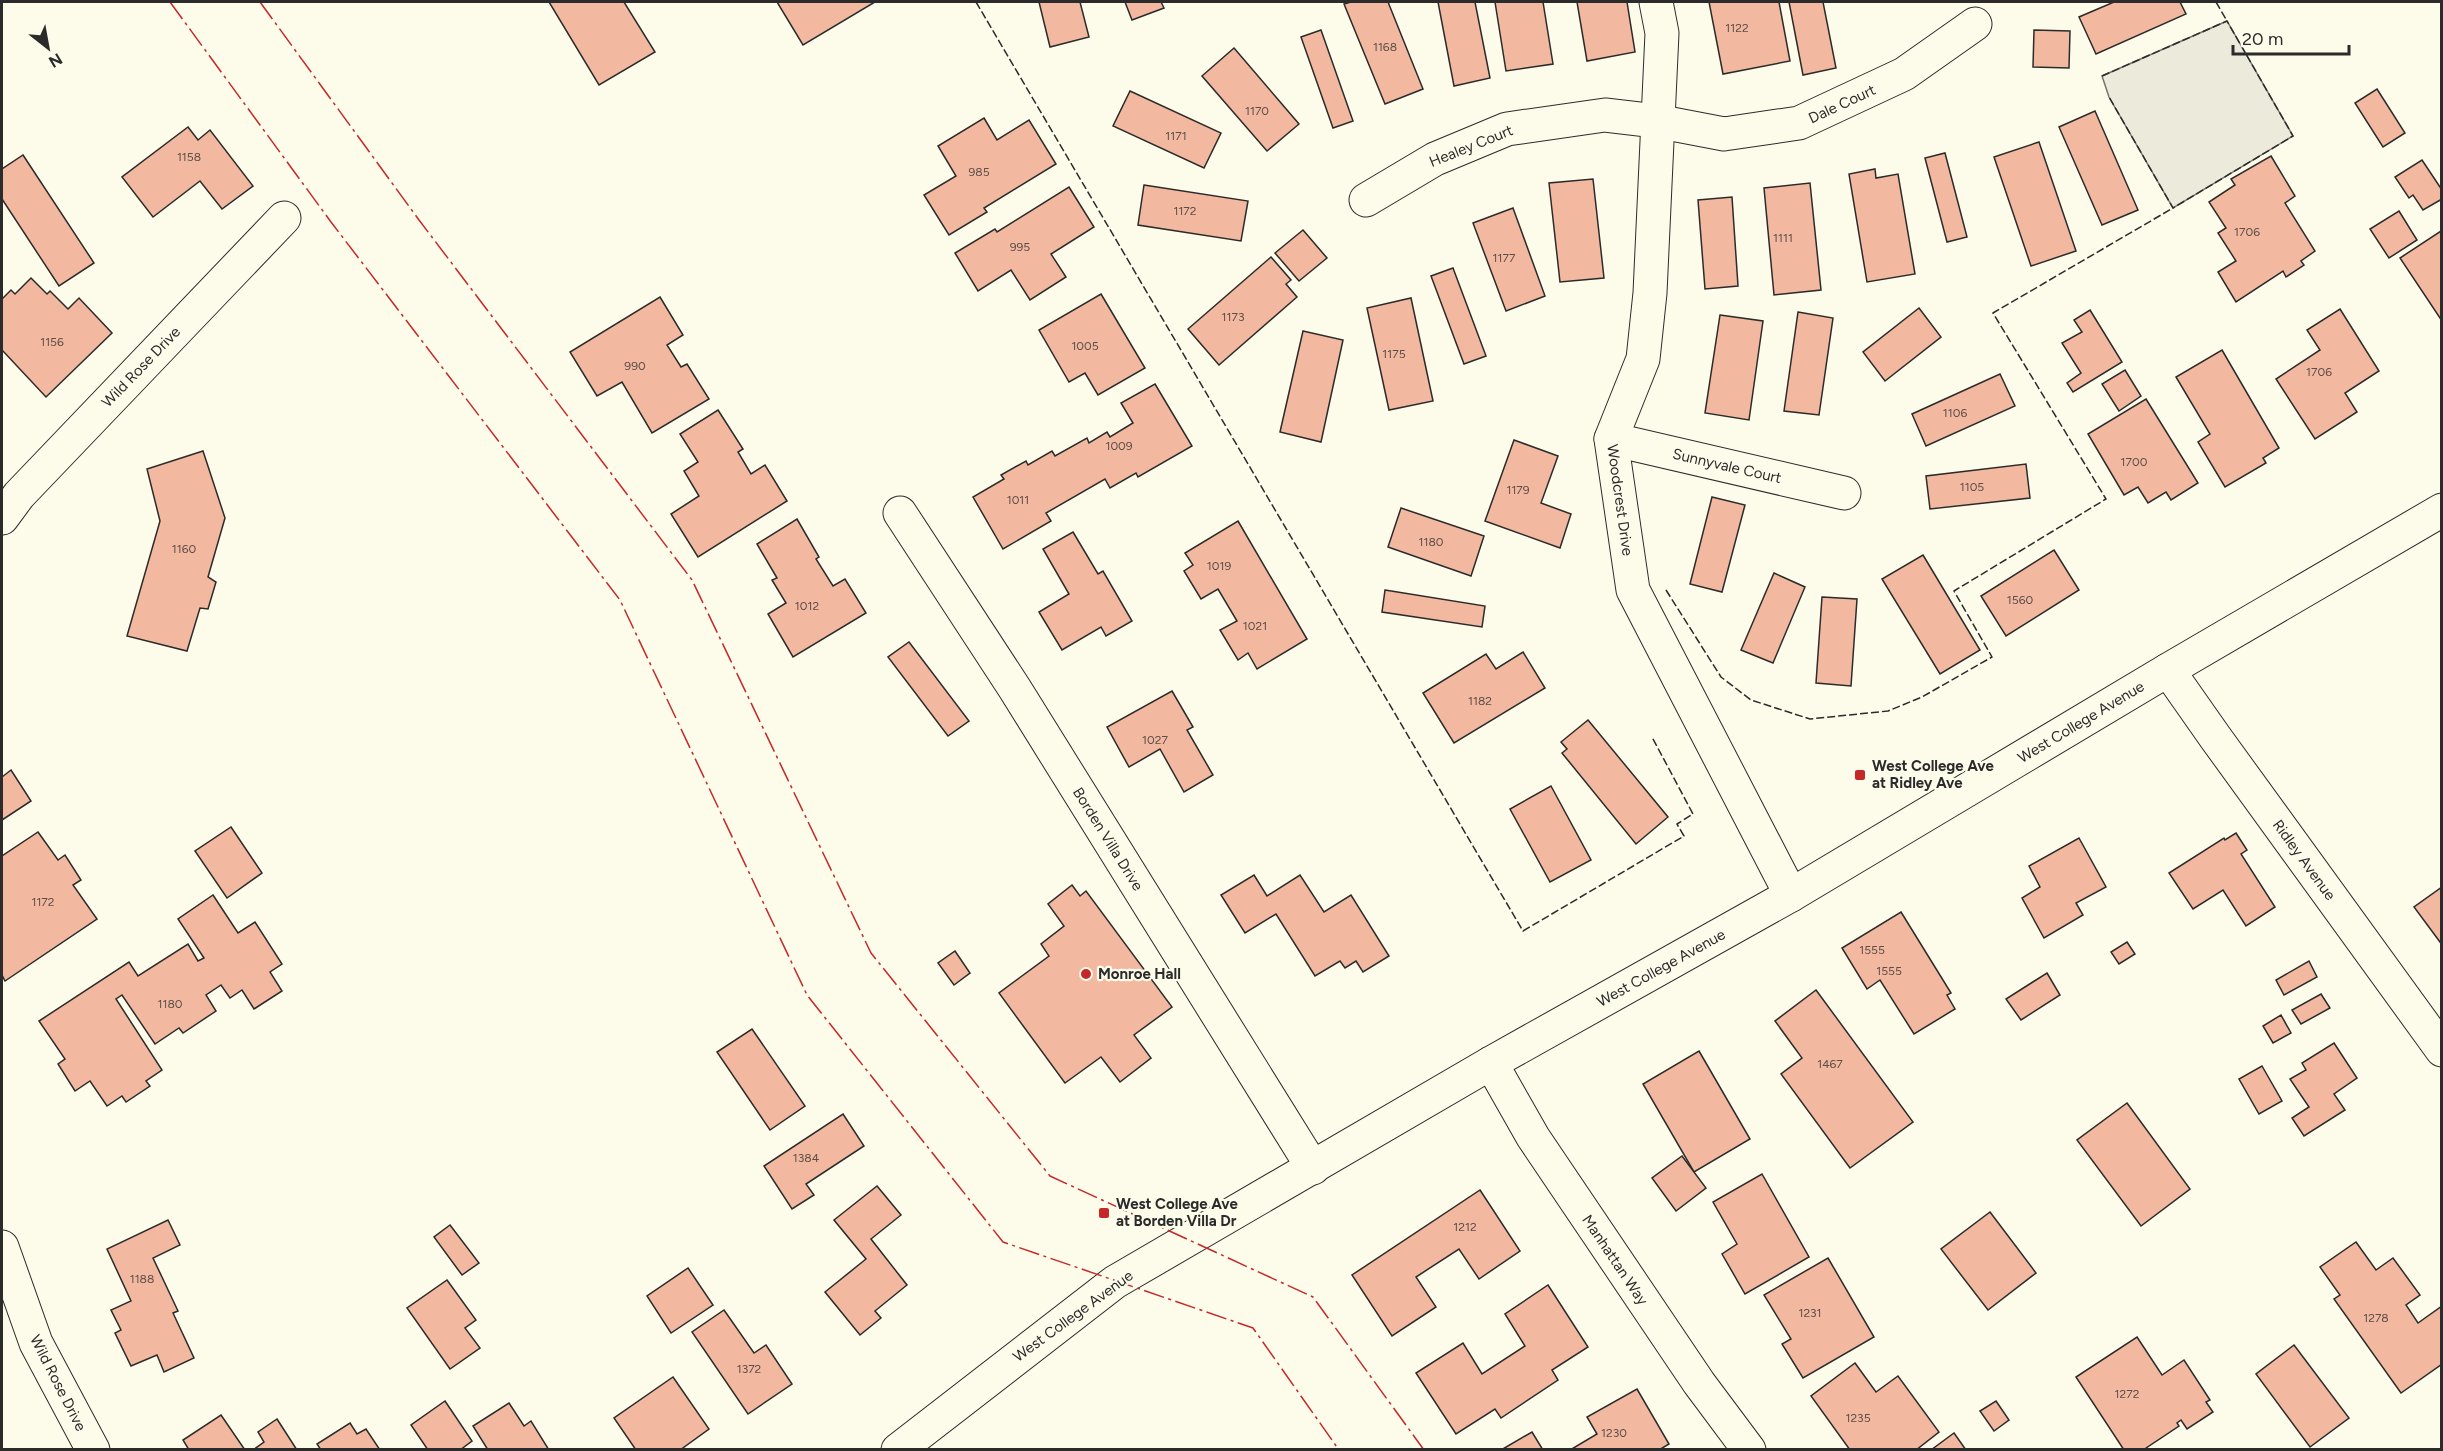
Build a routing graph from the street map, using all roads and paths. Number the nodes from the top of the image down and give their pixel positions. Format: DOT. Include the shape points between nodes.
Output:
graph roads {
  1 [pos="1656,2"];
  2 [pos="1975,24"];
  3 [pos="1656,121"];
  4 [pos="1366,200"];
  5 [pos="284,218"];
  6 [pos="1611,439"];
  7 [pos="1844,493"];
  8 [pos="2442,510"];
  9 [pos="900,513"];
  10 [pos="2,518"];
  11 [pos="2168,670"];
  12 [pos="1791,895"];
  13 [pos="2442,1050"];
  14 [pos="1491,1063"];
  15 [pos="1313,1168"];
  16 [pos="2,1247"];
  17 [pos="93,1449"];
  18 [pos="898,1449"];
  19 [pos="1749,1449"];
  1 -- 3 [label="street, Woodcrest Drive" via="1662,33"];
  2 -- 3 [label="street, Dale Court" via="1904,75 1800,123 1724,134"];
  3 -- 4 [label="street, Healey Court" via="1605,114 1507,129 1435,159"];
  3 -- 6 [label="street, Woodcrest Drive" via="1650,293 1643,358"];
  5 -- 10 [label="street, Wild Rose Drive" via="19,495"];
  6 -- 7 [label="street, Sunnyvale Court"];
  6 -- 12 [label="street, Woodcrest Drive" via="1633,590"];
  8 -- 11 [label="street, West College Avenue"];
  9 -- 15 [label="street, Borden Villa Drive" via="1028,710"];
  11 -- 12 [label="street, West College Avenue"];
  11 -- 13 [label="street, Ridley Avenue"];
  12 -- 14 [label="street, West College Avenue"];
  14 -- 15 [label="street, West College Avenue"];
  14 -- 19 [label="street, Manhattan Way" via="1553,1167 1699,1383"];
  15 -- 18 [label="street, West College Avenue" via="1114,1282"];
  16 -- 17 [label="street, Wild Rose Drive" via="36,1343"];
}
